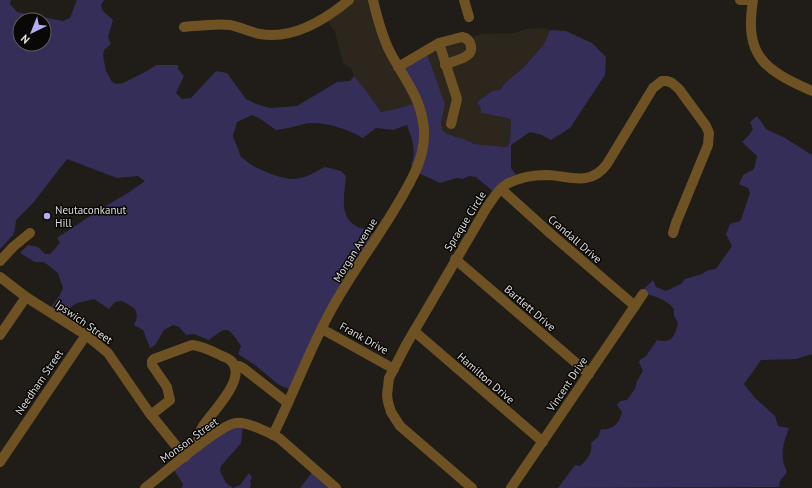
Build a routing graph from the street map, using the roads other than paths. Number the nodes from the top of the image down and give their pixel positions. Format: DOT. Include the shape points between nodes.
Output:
graph roads {
  1 [pos="349,0"];
  2 [pos="373,0"];
  3 [pos="464,0"];
  4 [pos="740,0"];
  5 [pos="752,0"];
  6 [pos="469,17"];
  7 [pos="184,27"];
  8 [pos="439,43"];
  9 [pos="445,65"];
  10 [pos="398,67"];
  11 [pos="812,91"];
  12 [pos="450,124"];
  13 [pos="501,189"];
  14 [pos="30,233"];
  15 [pos="673,233"];
  16 [pos="455,259"];
  17 [pos="0,262"];
  18 [pos="0,277"];
  19 [pos="643,294"];
  20 [pos="26,297"];
  21 [pos="635,306"];
  22 [pos="322,329"];
  23 [pos="414,331"];
  24 [pos="0,334"];
  25 [pos="86,335"];
  26 [pos="235,367"];
  27 [pos="394,369"];
  28 [pos="588,374"];
  29 [pos="288,403"];
  30 [pos="151,415"];
  31 [pos="273,435"];
  32 [pos="543,442"];
  33 [pos="197,447"];
  34 [pos="185,457"];
  35 [pos="0,462"];
  36 [pos="145,488"];
  37 [pos="336,488"];
  38 [pos="472,488"];
  39 [pos="512,488"];
  1 -- 7 [label="street" via="313,24 289,33 261,34 230,25"];
  2 -- 10 [label="street, Morgan Avenue" via="386,42"];
  3 -- 6 [label="street"];
  4 -- 5 [label="street"];
  5 -- 11 [label="street" via="750,21 753,46 760,58 777,74"];
  8 -- 9 [label="street"];
  8 -- 9 [label="street" via="462,37 471,43 468,56"];
  8 -- 10 [label="street"];
  9 -- 12 [label="street" via="457,99"];
  10 -- 22 [label="street, Morgan Avenue" via="414,91 421,111 424,132 422,153 397,205"];
  13 -- 15 [label="street, Spraque Circle" via="524,178 548,175 583,179 599,173 653,88 667,81 676,85 685,95 709,133 708,145"];
  13 -- 16 [label="street, Spraque Circle" via="486,207"];
  13 -- 21 [label="street, Crandall Drive"];
  14 -- 17 [label="street"];
  16 -- 23 [label="street, Spraque Circle"];
  16 -- 28 [label="street, Bartlett Drive"];
  18 -- 20 [label="street, Ipswich Street"];
  19 -- 21 [label="street, Vincent Drive"];
  20 -- 24 [label="street"];
  20 -- 25 [label="street, Ipswich Street"];
  21 -- 28 [label="street, Vincent Drive"];
  22 -- 27 [label="street, Frank Drive"];
  22 -- 29 [label="street, Morgan Avenue"];
  23 -- 27 [label="street, Spraque Circle"];
  23 -- 32 [label="street, Hamilton Drive"];
  25 -- 30 [label="street, Ipswich Street" via="108,353"];
  25 -- 35 [label="street, Needham Street"];
  26 -- 29 [label="street" via="243,368"];
  26 -- 30 [label="street" via="230,360 198,346 187,346 154,359 152,365 167,387 170,400"];
  26 -- 33 [label="street" via="236,374 232,386 202,427"];
  27 -- 38 [label="street, Spraque Circle" via="389,378 387,395 394,418"];
  28 -- 32 [label="street, Vincent Drive"];
  29 -- 31 [label="street, Morgan Avenue"];
  30 -- 34 [label="street, Ipswich Street"];
  31 -- 33 [label="street, Monson Street" via="236,422"];
  31 -- 37 [label="street" via="286,443"];
  32 -- 39 [label="street, Vincent Drive"];
  33 -- 34 [label="street, Monson Street"];
  34 -- 36 [label="street, Monson Street"];
}
